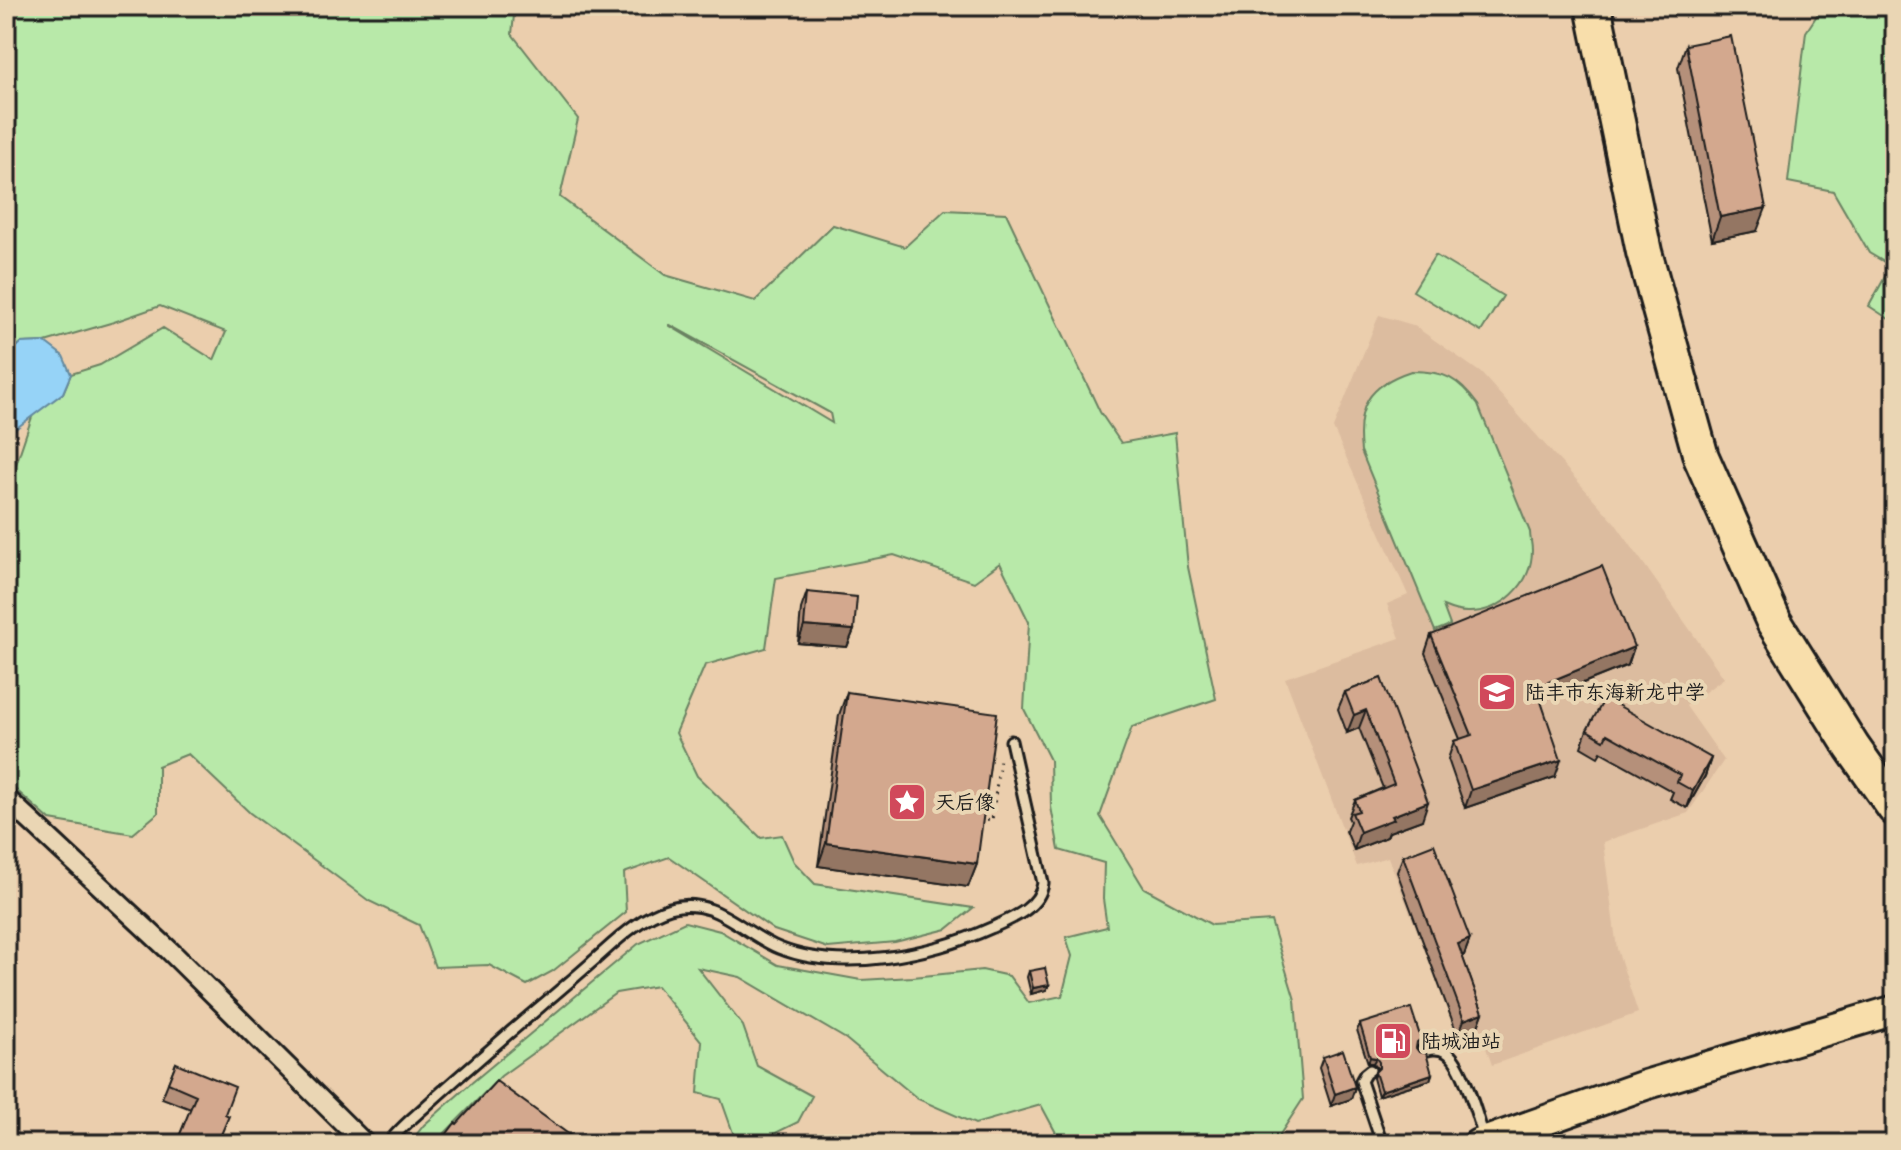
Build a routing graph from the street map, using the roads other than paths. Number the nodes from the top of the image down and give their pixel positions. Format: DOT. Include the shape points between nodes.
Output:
graph roads {
  1 [pos="1593,6"];
  2 [pos="1012,745"];
  3 [pos="6,798"];
  4 [pos="1895,808"];
  5 [pos="1895,1010"];
  6 [pos="1421,1052"];
  7 [pos="1370,1070"];
  8 [pos="1482,1143"];
  9 [pos="365,1144"];
  10 [pos="388,1144"];
  11 [pos="1382,1144"];
  1 -- 4 [label="highway" via="1644,252 1701,457 1774,622"];
  2 -- 10 [label="lane" via="1043,883 1035,902 1013,918 928,949 849,961 778,948 708,907 668,908 609,948"];
  3 -- 9 [label="street"];
  5 -- 8 [label="main road" via="1645,1085"];
  6 -- 8 [label="lane" via="1442,1050 1457,1062"];
  7 -- 11 [label="lane" via="1361,1081"];
}
